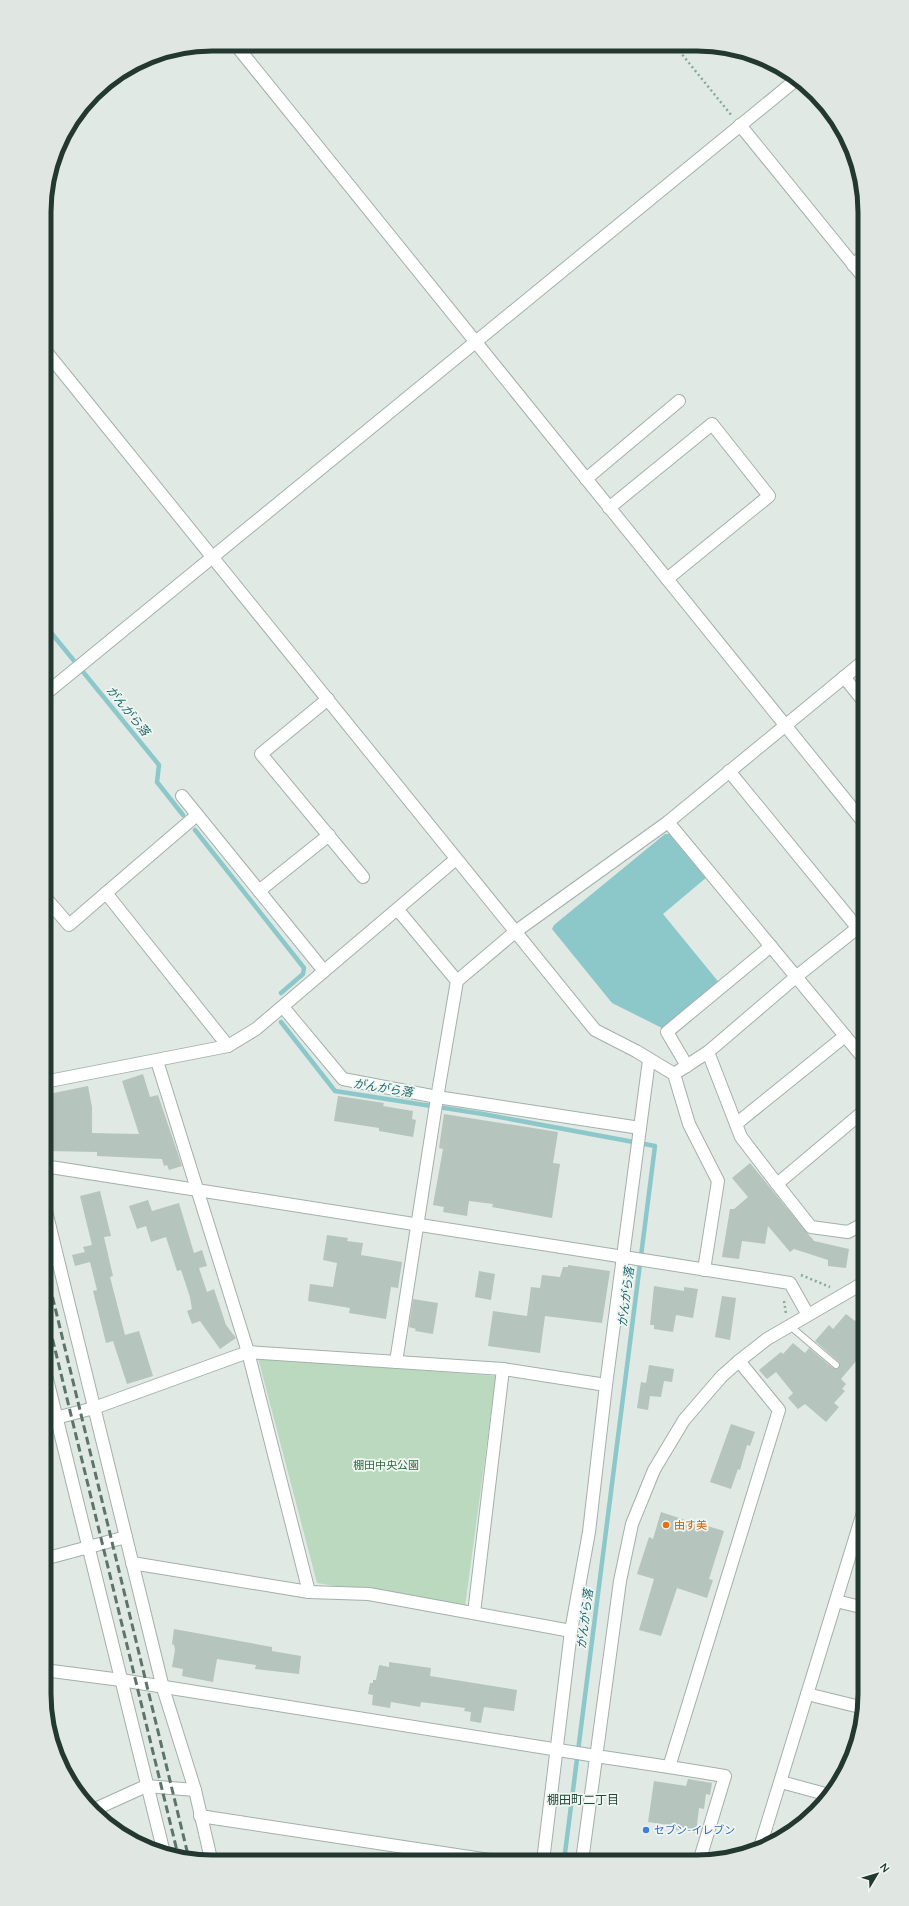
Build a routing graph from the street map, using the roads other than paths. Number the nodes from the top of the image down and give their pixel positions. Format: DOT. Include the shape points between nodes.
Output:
graph roads {
  1 [pos="241,51"];
  2 [pos="793,82"];
  3 [pos="740,125"];
  4 [pos="858,261"];
  5 [pos="853,265"];
  6 [pos="858,271"];
  7 [pos="475,341"];
  8 [pos="51,358"];
  9 [pos="679,401"];
  10 [pos="586,479"];
  11 [pos="609,508"];
  12 [pos="213,556"];
  13 [pos="667,579"];
  14 [pos="858,666"];
  15 [pos="844,677"];
  16 [pos="51,689"];
  17 [pos="858,694"];
  18 [pos="328,699"];
  19 [pos="784,725"];
  20 [pos="729,771"];
  21 [pos="182,796"];
  22 [pos="197,815"];
  23 [pos="858,815"];
  24 [pos="668,822"];
  25 [pos="329,835"];
  26 [pos="456,859"];
  27 [pos="364,877"];
  28 [pos="259,891"];
  29 [pos="106,892"];
  30 [pos="51,904"];
  31 [pos="398,910"];
  32 [pos="858,924"];
  33 [pos="515,932"];
  34 [pos="858,932"];
  35 [pos="771,946"];
  36 [pos="324,971"];
  37 [pos="797,976"];
  38 [pos="457,980"];
  39 [pos="283,1007"];
  40 [pos="845,1036"];
  41 [pos="228,1046"];
  42 [pos="708,1052"];
  43 [pos="858,1052"];
  44 [pos="649,1060"];
  45 [pos="157,1061"];
  46 [pos="687,1066"];
  47 [pos="674,1074"];
  48 [pos="51,1081"];
  49 [pos="437,1097"];
  50 [pos="858,1116"];
  51 [pos="736,1124"];
  52 [pos="640,1128"];
  53 [pos="51,1167"];
  54 [pos="777,1184"];
  55 [pos="198,1190"];
  56 [pos="417,1225"];
  57 [pos="858,1227"];
  58 [pos="51,1232"];
  59 [pos="628,1258"];
  60 [pos="704,1270"];
  61 [pos="858,1286"];
  62 [pos="806,1316"];
  63 [pos="789,1322"];
  64 [pos="248,1352"];
  65 [pos="739,1361"];
  66 [pos="396,1362"];
  67 [pos="836,1364"];
  68 [pos="502,1370"];
  69 [pos="606,1385"];
  70 [pos="51,1395"];
  71 [pos="94,1408"];
  72 [pos="57,1419"];
  73 [pos="51,1420"];
  74 [pos="858,1533"];
  75 [pos="126,1537"];
  76 [pos="88,1548"];
  77 [pos="51,1557"];
  78 [pos="132,1563"];
  79 [pos="308,1592"];
  80 [pos="836,1601"];
  81 [pos="858,1606"];
  82 [pos="474,1614"];
  83 [pos="571,1631"];
  84 [pos="51,1671"];
  85 [pos="120,1680"];
  86 [pos="163,1688"];
  87 [pos="807,1694"];
  88 [pos="858,1706"];
  89 [pos="555,1749"];
  90 [pos="596,1756"];
  91 [pos="669,1767"];
  92 [pos="781,1782"];
  93 [pos="146,1786"];
  94 [pos="195,1790"];
  95 [pos="824,1794"];
  96 [pos="98,1808"];
  97 [pos="200,1816"];
  98 [pos="762,1841"];
  99 [pos="162,1847"];
  100 [pos="210,1855"];
  101 [pos="457,1855"];
  102 [pos="544,1855"];
  103 [pos="583,1855"];
  104 [pos="701,1855"];
  1 -- 7 [label="street"];
  2 -- 3 [label="street"];
  3 -- 5 [label="street"];
  3 -- 7 [label="street"];
  4 -- 5 [label="street"];
  5 -- 6 [label="street"];
  7 -- 10 [label="street"];
  7 -- 12 [label="street"];
  8 -- 12 [label="street"];
  9 -- 10 [label="street"];
  10 -- 11 [label="street"];
  11 -- 13 [label="street"];
  11 -- 13 [label="street" via="712,424 769,496"];
  12 -- 16 [label="street"];
  12 -- 18 [label="street"];
  13 -- 19 [label="street"];
  14 -- 15 [label="street"];
  15 -- 17 [label="street"];
  15 -- 19 [label="street"];
  18 -- 25 [label="street" via="261,754"];
  18 -- 26 [label="street"];
  19 -- 20 [label="street"];
  19 -- 23 [label="street"];
  20 -- 24 [label="street"];
  20 -- 32 [label="street"];
  21 -- 22 [label="street"];
  22 -- 28 [label="street"];
  22 -- 29 [label="street"];
  24 -- 33 [label="street"];
  24 -- 35 [label="street"];
  25 -- 27 [label="street"];
  25 -- 28 [label="street"];
  26 -- 31 [label="street"];
  26 -- 33 [label="street"];
  28 -- 36 [label="street"];
  29 -- 30 [label="street" via="69,925"];
  29 -- 41 [label="street"];
  31 -- 36 [label="street"];
  31 -- 38 [label="street"];
  33 -- 38 [label="street"];
  33 -- 44 [label="street" via="594,1030"];
  34 -- 37 [label="street"];
  35 -- 37 [label="street"];
  35 -- 46 [label="street" via="667,1032"];
  36 -- 39 [label="street"];
  37 -- 40 [label="street"];
  37 -- 42 [label="street"];
  38 -- 49 [label="street"];
  39 -- 41 [label="street" via="256,1030"];
  39 -- 49 [label="street" via="343,1079"];
  40 -- 43 [label="street"];
  40 -- 51 [label="street"];
  41 -- 45 [label="street"];
  42 -- 46 [label="street"];
  42 -- 51 [label="street"];
  44 -- 47 [label="street"];
  44 -- 52 [label="street"];
  45 -- 48 [label="street"];
  45 -- 55 [label="street"];
  46 -- 47 [label="street"];
  47 -- 60 [label="street" via="689,1124 718,1181"];
  49 -- 52 [label="street"];
  49 -- 56 [label="street"];
  50 -- 54 [label="street"];
  51 -- 54 [label="street" via="741,1137"];
  52 -- 59 [label="street"];
  53 -- 55 [label="street"];
  54 -- 57 [label="street" via="811,1227 848,1232"];
  55 -- 56 [label="street"];
  55 -- 64 [label="street"];
  56 -- 59 [label="street"];
  56 -- 66 [label="street"];
  58 -- 71 [label="street"];
  59 -- 60 [label="street"];
  59 -- 69 [label="street"];
  60 -- 62 [label="street" via="790,1283"];
  61 -- 62 [label="street"];
  62 -- 63 [label="street"];
  63 -- 65 [label="street"];
  63 -- 67 [label="lane"];
  64 -- 66 [label="street"];
  64 -- 71 [label="street"];
  64 -- 79 [label="street"];
  65 -- 90 [label="street" via="722,1376 684,1420 654,1470 632,1524 620,1581"];
  65 -- 91 [label="street" via="779,1410"];
  66 -- 68 [label="street"];
  68 -- 69 [label="street"];
  68 -- 82 [label="street"];
  69 -- 83 [label="street" via="589,1532"];
  70 -- 72 [label="street"];
  71 -- 72 [label="street"];
  71 -- 75 [label="street"];
  72 -- 73 [label="street"];
  72 -- 76 [label="street"];
  74 -- 80 [label="street"];
  75 -- 76 [label="street"];
  75 -- 78 [label="street"];
  76 -- 77 [label="street"];
  76 -- 85 [label="street"];
  78 -- 79 [label="street"];
  78 -- 86 [label="street"];
  79 -- 82 [label="street" via="369,1594"];
  80 -- 81 [label="street"];
  80 -- 87 [label="street"];
  82 -- 83 [label="street"];
  83 -- 89 [label="street"];
  84 -- 85 [label="street"];
  85 -- 86 [label="street"];
  85 -- 93 [label="street"];
  86 -- 89 [label="street"];
  86 -- 94 [label="street"];
  87 -- 88 [label="street"];
  87 -- 92 [label="street"];
  89 -- 90 [label="street"];
  89 -- 102 [label="street"];
  90 -- 91 [label="street"];
  90 -- 103 [label="street"];
  91 -- 104 [label="street" via="725,1776"];
  92 -- 95 [label="street"];
  92 -- 98 [label="street"];
  93 -- 94 [label="street"];
  93 -- 96 [label="street"];
  93 -- 99 [label="street"];
  94 -- 97 [label="street"];
  97 -- 100 [label="street"];
  97 -- 101 [label="street"];
}
